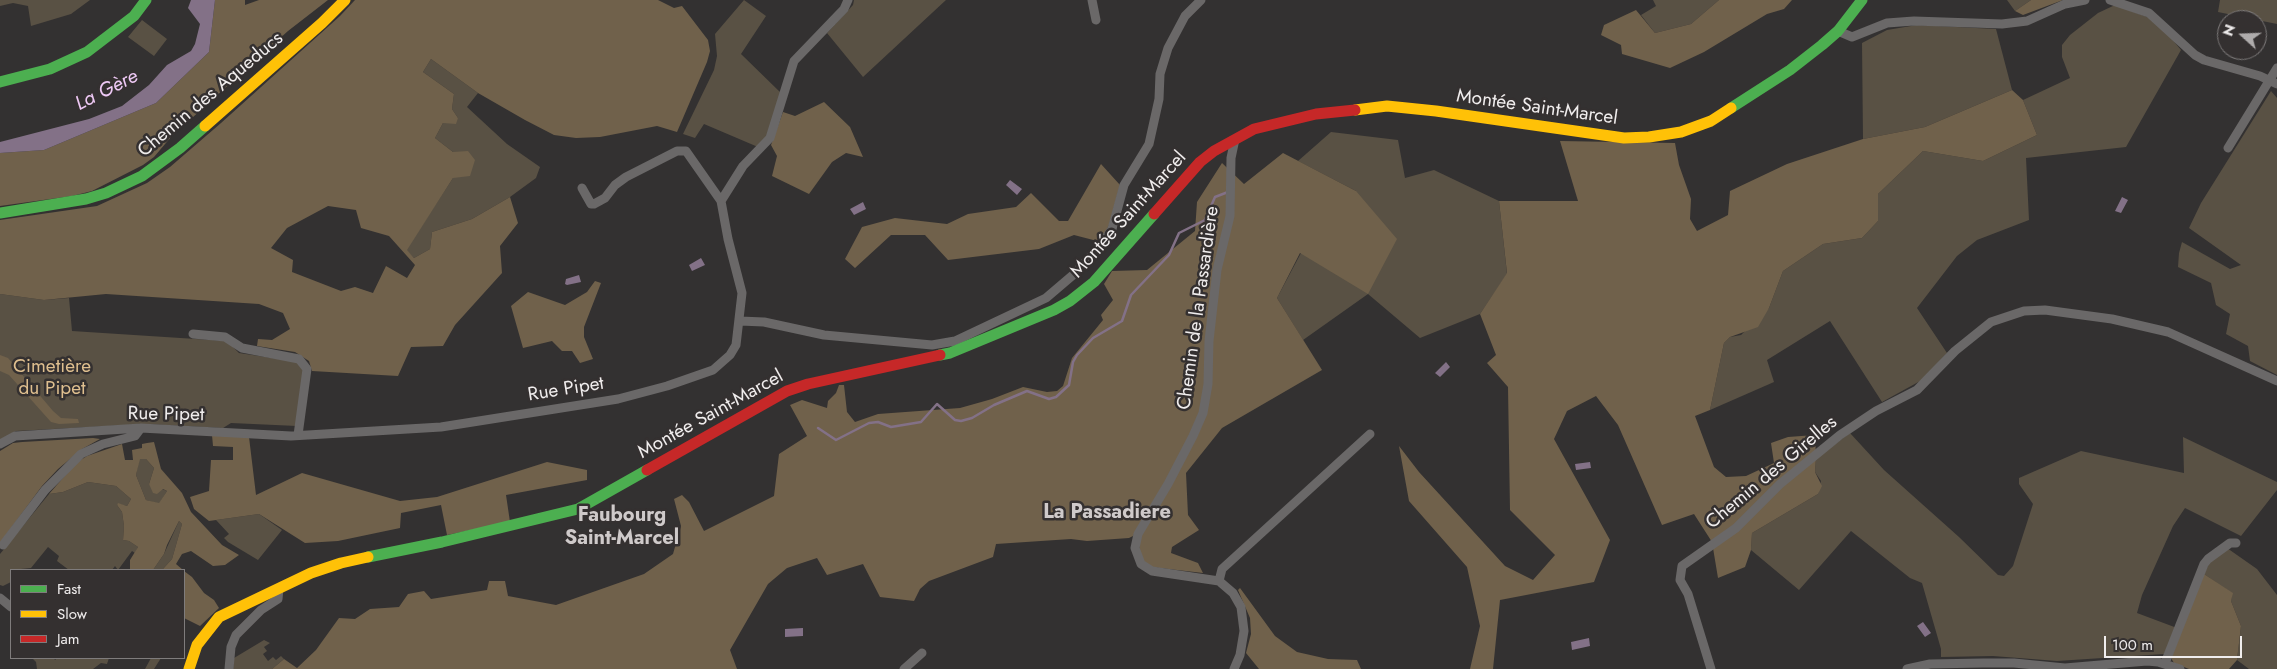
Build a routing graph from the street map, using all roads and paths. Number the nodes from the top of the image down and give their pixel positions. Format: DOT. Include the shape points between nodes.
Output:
graph roads {
  1 [pos="146,0"];
  2 [pos="345,0"];
  3 [pos="848,0"];
  4 [pos="1092,0"];
  5 [pos="1201,0"];
  6 [pos="1862,0"];
  7 [pos="2085,0"];
  8 [pos="2110,0"];
  9 [pos="1096,20"];
  10 [pos="1838,30"];
  11 [pos="2277,68"];
  12 [pos="2274,81"];
  13 [pos="0,82"];
  14 [pos="1235,138"];
  15 [pos="2228,148"];
  16 [pos="582,188"];
  17 [pos="721,201"];
  18 [pos="0,214"];
  19 [pos="740,321"];
  20 [pos="193,334"];
  21 [pos="958,345"];
  22 [pos="2277,381"];
  23 [pos="141,428"];
  24 [pos="1370,434"];
  25 [pos="298,435"];
  26 [pos="0,444"];
  27 [pos="2236,543"];
  28 [pos="3,545"];
  29 [pos="1219,581"];
  30 [pos="279,588"];
  31 [pos="0,598"];
  32 [pos="10,606"];
  33 [pos="922,654"];
  34 [pos="2165,663"];
  35 [pos="189,669"];
  36 [pos="229,669"];
  37 [pos="904,669"];
  38 [pos="1234,669"];
  39 [pos="1711,669"];
  40 [pos="1907,669"];
  41 [pos="2180,669"];
  1 -- 13 [label="main road" via="134,16 87,52 50,69"];
  2 -- 18 [label="main road, Chemin des Aqueducs" via="180,148 142,176 86,199"];
  3 -- 17 [label="street" via="844,9 794,61 770,138 743,166"];
  4 -- 9 [label="street"];
  5 -- 21 [label="street" via="1185,16 1168,48 1160,74 1159,98 1149,144 1124,185 1112,228 1101,244 1074,275 1046,298"];
  6 -- 10 [label="main road, Montée Saint-Marcel"];
  7 -- 10 [label="street" via="2065,4 2027,20 2002,24 1887,23 1852,37"];
  8 -- 12 [label="street" via="2149,13 2204,60"];
  10 -- 14 [label="main road, Montée Saint-Marcel" via="1790,70 1729,110 1698,127 1681,132 1624,138 1387,106 1289,119"];
  11 -- 12 [label="street"];
  12 -- 15 [label="street"];
  14 -- 21 [label="main road, Montée Saint-Marcel" via="1200,162 1084,292 1054,310"];
  14 -- 29 [label="street, Chemin de la Passardière" via="1230,216 1217,270 1203,413 1135,540 1136,556 1152,571"];
  16 -- 17 [label="street" via="594,204 606,198 615,184 626,177 677,151 686,151"];
  17 -- 19 [label="street, Rue Pipet" via="742,293"];
  19 -- 21 [label="street" via="764,322 824,335"];
  19 -- 25 [label="street, Rue Pipet" via="733,350 721,364 704,374 658,389 618,399 446,426"];
  20 -- 25 [label="street" via="225,338 242,348 300,359 307,369"];
  21 -- 30 [label="main road, Montée Saint-Marcel" via="787,391 578,509 331,565"];
  22 -- 39 [label="street, Chemin des Girelles" via="2168,332 2112,319 2046,310 2024,311 2006,315 1980,328 1917,390 1840,435 1780,484 1736,528 1682,566 1680,580 1688,594"];
  23 -- 25 [label="street, Rue Pipet"];
  23 -- 26 [label="street, Rue Pipet" via="15,436"];
  23 -- 28 [label="street" via="135,436 103,444 81,454 45,490"];
  24 -- 29 [label="street" via="1222,569"];
  27 -- 34 [label="street" via="2230,543 2204,564"];
  29 -- 38 [label="street" via="1233,593 1244,619 1243,642"];
  30 -- 35 [label="main road, Montée Saint-Marcel" via="219,618 197,645"];
  30 -- 36 [label="street" via="278,599 261,610 236,636 231,647"];
  31 -- 32 [label="street"];
  33 -- 37 [label="street"];
  34 -- 40 [label="street" via="2147,661 2060,668 2014,663 1930,664"];
  34 -- 41 [label="street"];
}
